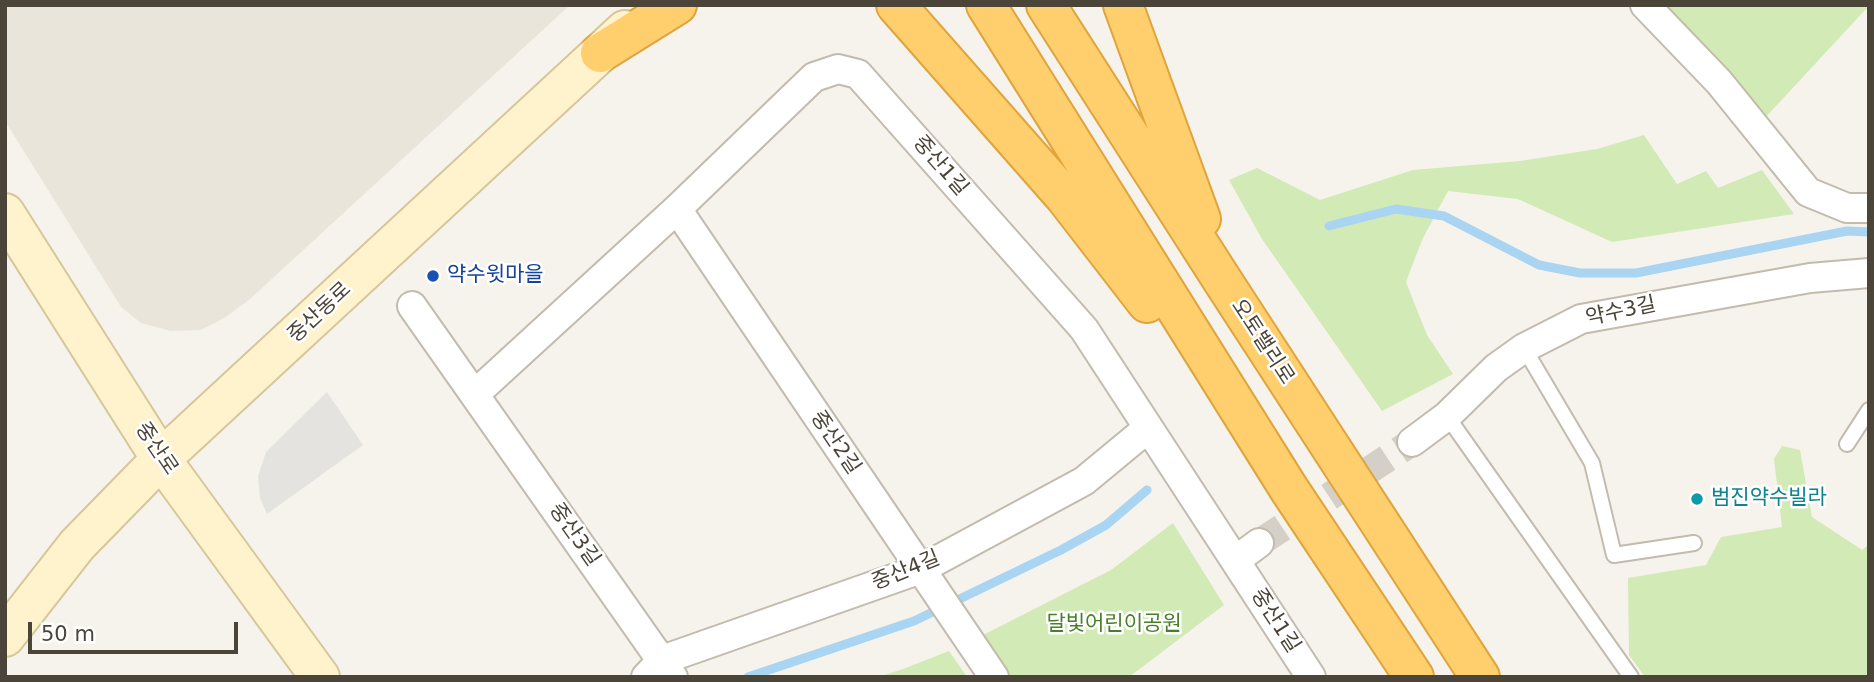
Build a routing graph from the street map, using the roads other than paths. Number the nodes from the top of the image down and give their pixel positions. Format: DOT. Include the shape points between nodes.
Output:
graph roads {
  1 [pos="634,5"];
  2 [pos="652,5"];
  3 [pos="677,5"];
  4 [pos="986,5"];
  5 [pos="1046,5"];
  6 [pos="1123,5"];
  7 [pos="1645,5"];
  8 [pos="897,11"];
  9 [pos="592,61"];
  10 [pos="1869,208"];
  11 [pos="677,209"];
  12 [pos="5,213"];
  13 [pos="1869,273"];
  14 [pos="1226,286"];
  15 [pos="412,306"];
  16 [pos="1524,348"];
  17 [pos="475,394"];
  18 [pos="1869,410"];
  19 [pos="1447,416"];
  20 [pos="1154,437"];
  21 [pos="1412,442"];
  22 [pos="1847,443"];
  23 [pos="162,459"];
  24 [pos="1289,489"];
  25 [pos="1694,543"];
  26 [pos="1259,544"];
  27 [pos="1236,560"];
  28 [pos="928,579"];
  29 [pos="5,638"];
  30 [pos="660,671"];
  31 [pos="320,677"];
  32 [pos="994,677"];
  33 [pos="1311,677"];
  34 [pos="1414,677"];
  35 [pos="1480,677"];
  36 [pos="1631,677"];
  1 -- 9 [label="highway"];
  2 -- 9 [label="street, 중산동로"];
  3 -- 9 [label="highway"];
  4 -- 24 [label="highway"];
  5 -- 14 [label="highway, 오토밸리로"];
  6 -- 14 [label="highway"];
  7 -- 10 [label="street" via="1719,82 1808,191 1847,208"];
  8 -- 24 [label="highway" via="1065,197"];
  9 -- 23 [label="street, 중산동로"];
  11 -- 17 [label="street, 중산1길"];
  11 -- 20 [label="street, 중산1길" via="814,77 838,69 858,74 1084,329"];
  11 -- 28 [label="street, 중산2길"];
  12 -- 23 [label="street, 중산로"];
  13 -- 16 [label="street, 약수3길" via="1810,278 1581,319"];
  14 -- 35 [label="highway, 오토밸리로"];
  15 -- 17 [label="street, 중산3길"];
  16 -- 19 [label="street, 약수3길" via="1496,368"];
  16 -- 25 [label="lane" via="1592,463 1614,555"];
  17 -- 30 [label="street, 중산3길"];
  18 -- 22 [label="lane"];
  19 -- 21 [label="street, 약수3길"];
  19 -- 36 [label="lane"];
  20 -- 27 [label="street, 중산1길"];
  20 -- 28 [label="street, 중산4길"];
  23 -- 29 [label="street, 중산동로" via="77,545"];
  23 -- 31 [label="street, 중산로"];
  24 -- 34 [label="highway"];
  26 -- 27 [label="street"];
  27 -- 33 [label="street, 중산1길"];
  28 -- 30 [label="street, 중산4길"];
  28 -- 32 [label="street, 중산2길"];
}
